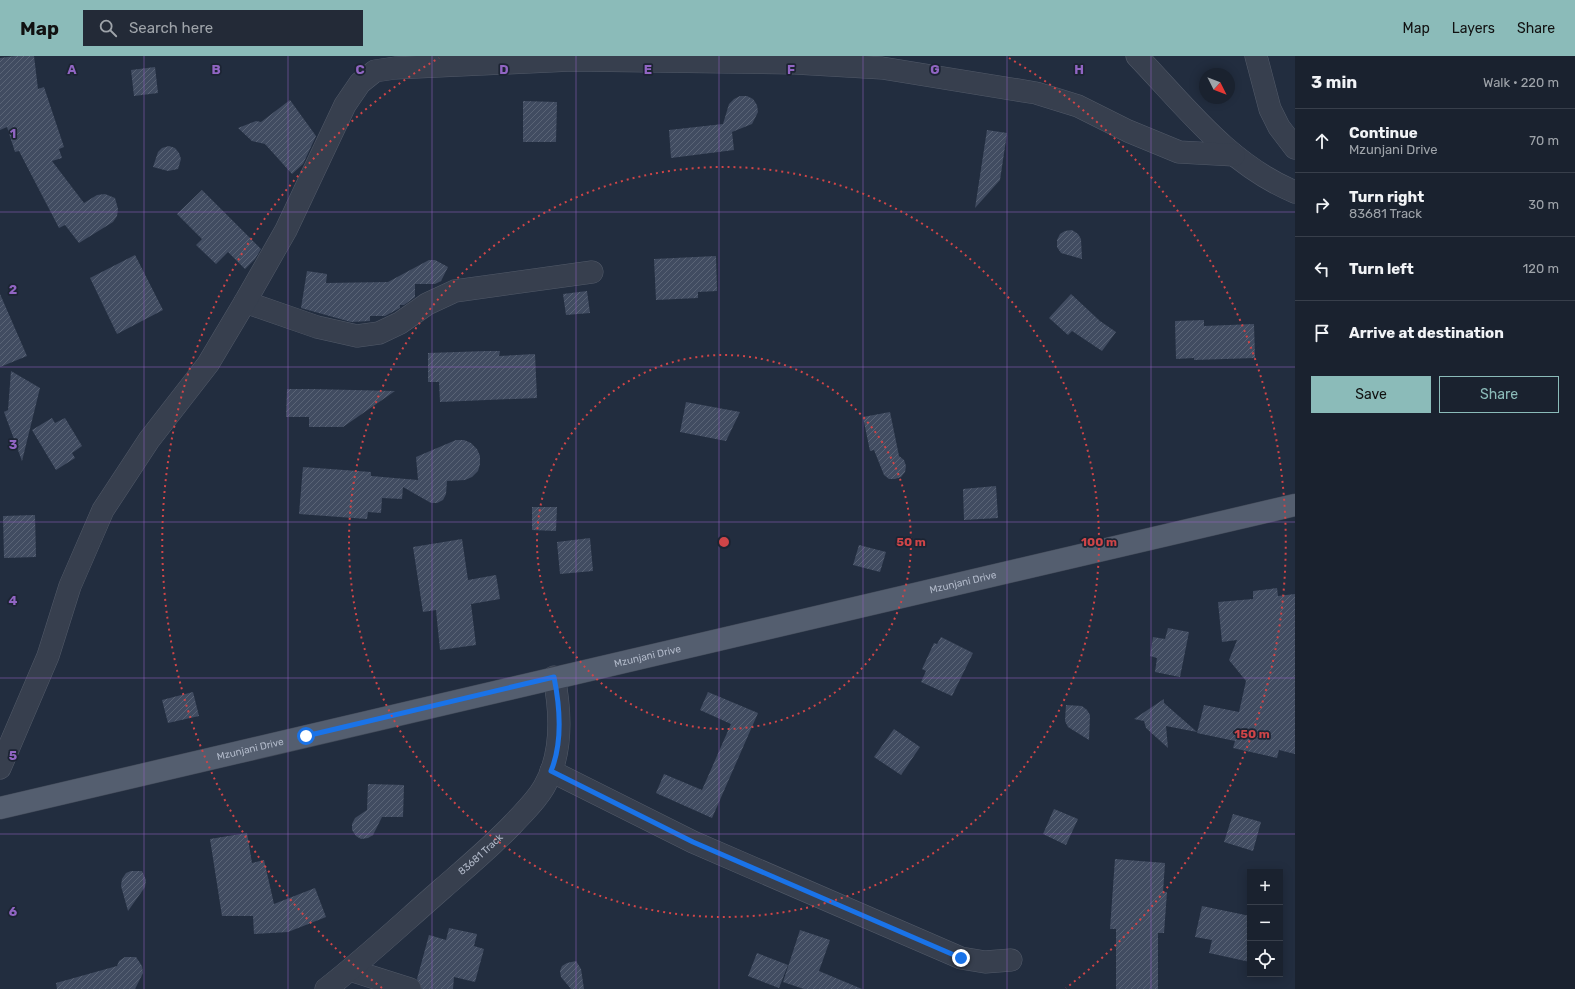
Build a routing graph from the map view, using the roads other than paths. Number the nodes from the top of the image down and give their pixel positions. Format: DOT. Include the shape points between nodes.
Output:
graph roads {
  1 [pos="1137,56"];
  2 [pos="1256,56"];
  3 [pos="1295,148"];
  4 [pos="1234,155"];
  5 [pos="1295,192"];
  6 [pos="592,272"];
  7 [pos="245,302"];
  8 [pos="1295,505"];
  9 [pos="554,677"];
  10 [pos="0,768"];
  11 [pos="551,771"];
  12 [pos="0,808"];
  13 [pos="1011,960"];
  14 [pos="350,970"];
  15 [pos="326,989"];
  16 [pos="410,989"];
  1 -- 4 [label="street"];
  2 -- 3 [label="street" via="1270,109 1279,127"];
  4 -- 5 [label="street" via="1255,172"];
  4 -- 7 [label="street" via="1179,152 1128,131 1078,106 1036,93 882,68 794,63 572,60 395,68 375,71 360,83 344,105 286,230"];
  6 -- 7 [label="street" via="455,291 427,304 400,323 379,333 357,336 317,327"];
  7 -- 10 [label="street" via="208,364 149,440 103,510 70,586 48,656"];
  8 -- 9 [label="main road, Mzunjani Drive"];
  9 -- 11 [label="street, 83681 Track" via="559,701 559,724 557,749"];
  9 -- 12 [label="main road, Mzunjani Drive"];
  11 -- 13 [label="street" via="693,842 961,958 985,962"];
  11 -- 14 [label="street, 83681 Track" via="534,803 490,847"];
  14 -- 15 [label="street, 83681 Track"];
  14 -- 16 [label="street"];
}
